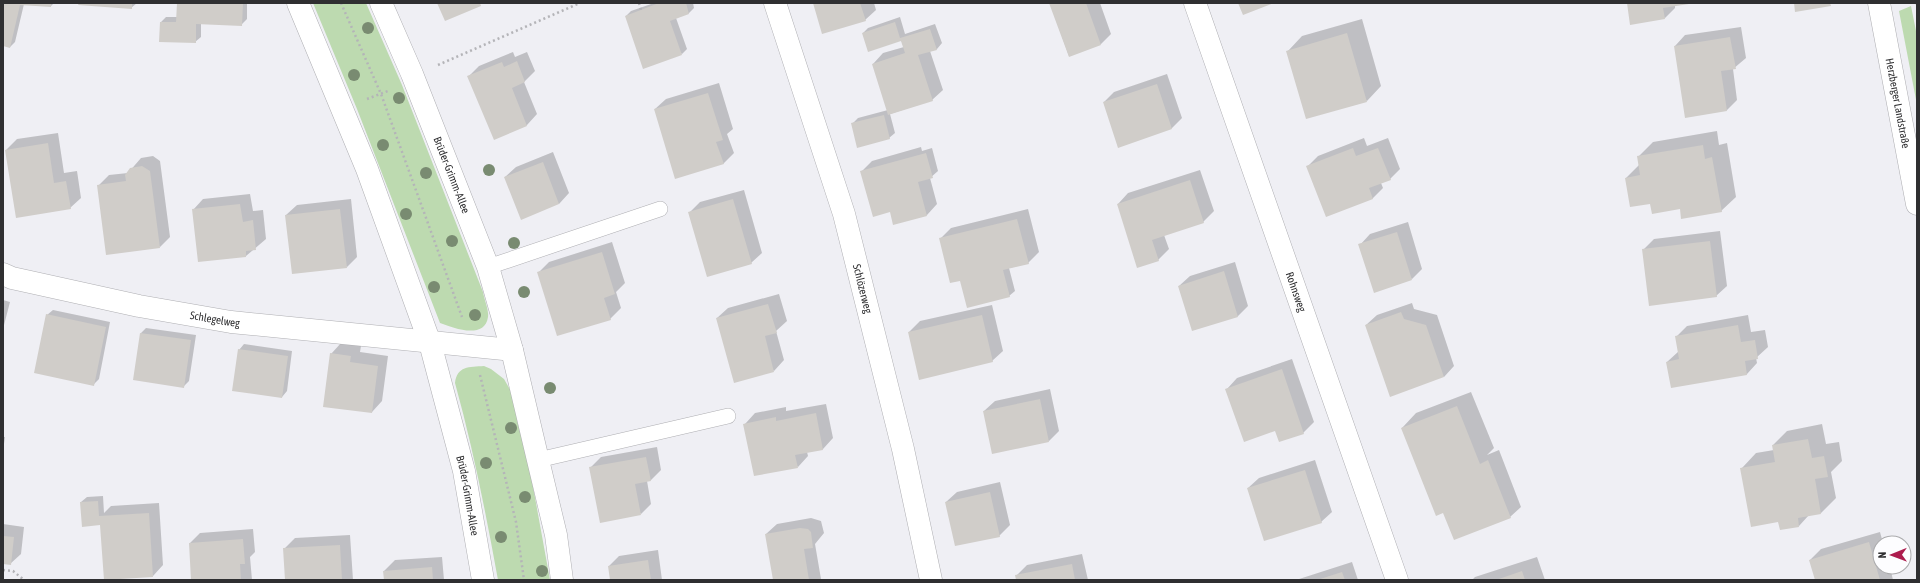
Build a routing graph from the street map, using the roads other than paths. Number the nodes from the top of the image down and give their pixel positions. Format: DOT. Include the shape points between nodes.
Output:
graph roads {
  1 [pos="298,3"];
  2 [pos="381,3"];
  3 [pos="775,3"];
  4 [pos="1195,3"];
  5 [pos="1879,3"];
  6 [pos="1917,204"];
  7 [pos="660,209"];
  8 [pos="488,267"];
  9 [pos="3,274"];
  10 [pos="430,343"];
  11 [pos="512,350"];
  12 [pos="728,416"];
  13 [pos="538,460"];
  14 [pos="482,580"];
  15 [pos="562,580"];
  16 [pos="931,580"];
  17 [pos="1397,580"];
  1 -- 10 [label="street, Brüder-Grimm-Allee" via="367,169"];
  2 -- 8 [label="street, Brüder-Grimm-Allee" via="412,74"];
  3 -- 16 [label="street, Schlözerweg" via="844,214 903,449"];
  4 -- 17 [label="street, Rohnsweg"];
  5 -- 6 [label="street, Herzberger Landstraße"];
  7 -- 8 [label="lane"];
  8 -- 11 [label="street, Brüder-Grimm-Allee"];
  9 -- 10 [label="street, Schlegelweg" via="69,291 231,322"];
  10 -- 11 [label="street"];
  10 -- 14 [label="street, Brüder-Grimm-Allee" via="464,471"];
  11 -- 13 [label="street, Brüder-Grimm-Allee"];
  12 -- 13 [label="lane"];
  13 -- 15 [label="street, Brüder-Grimm-Allee" via="556,535"];
}
